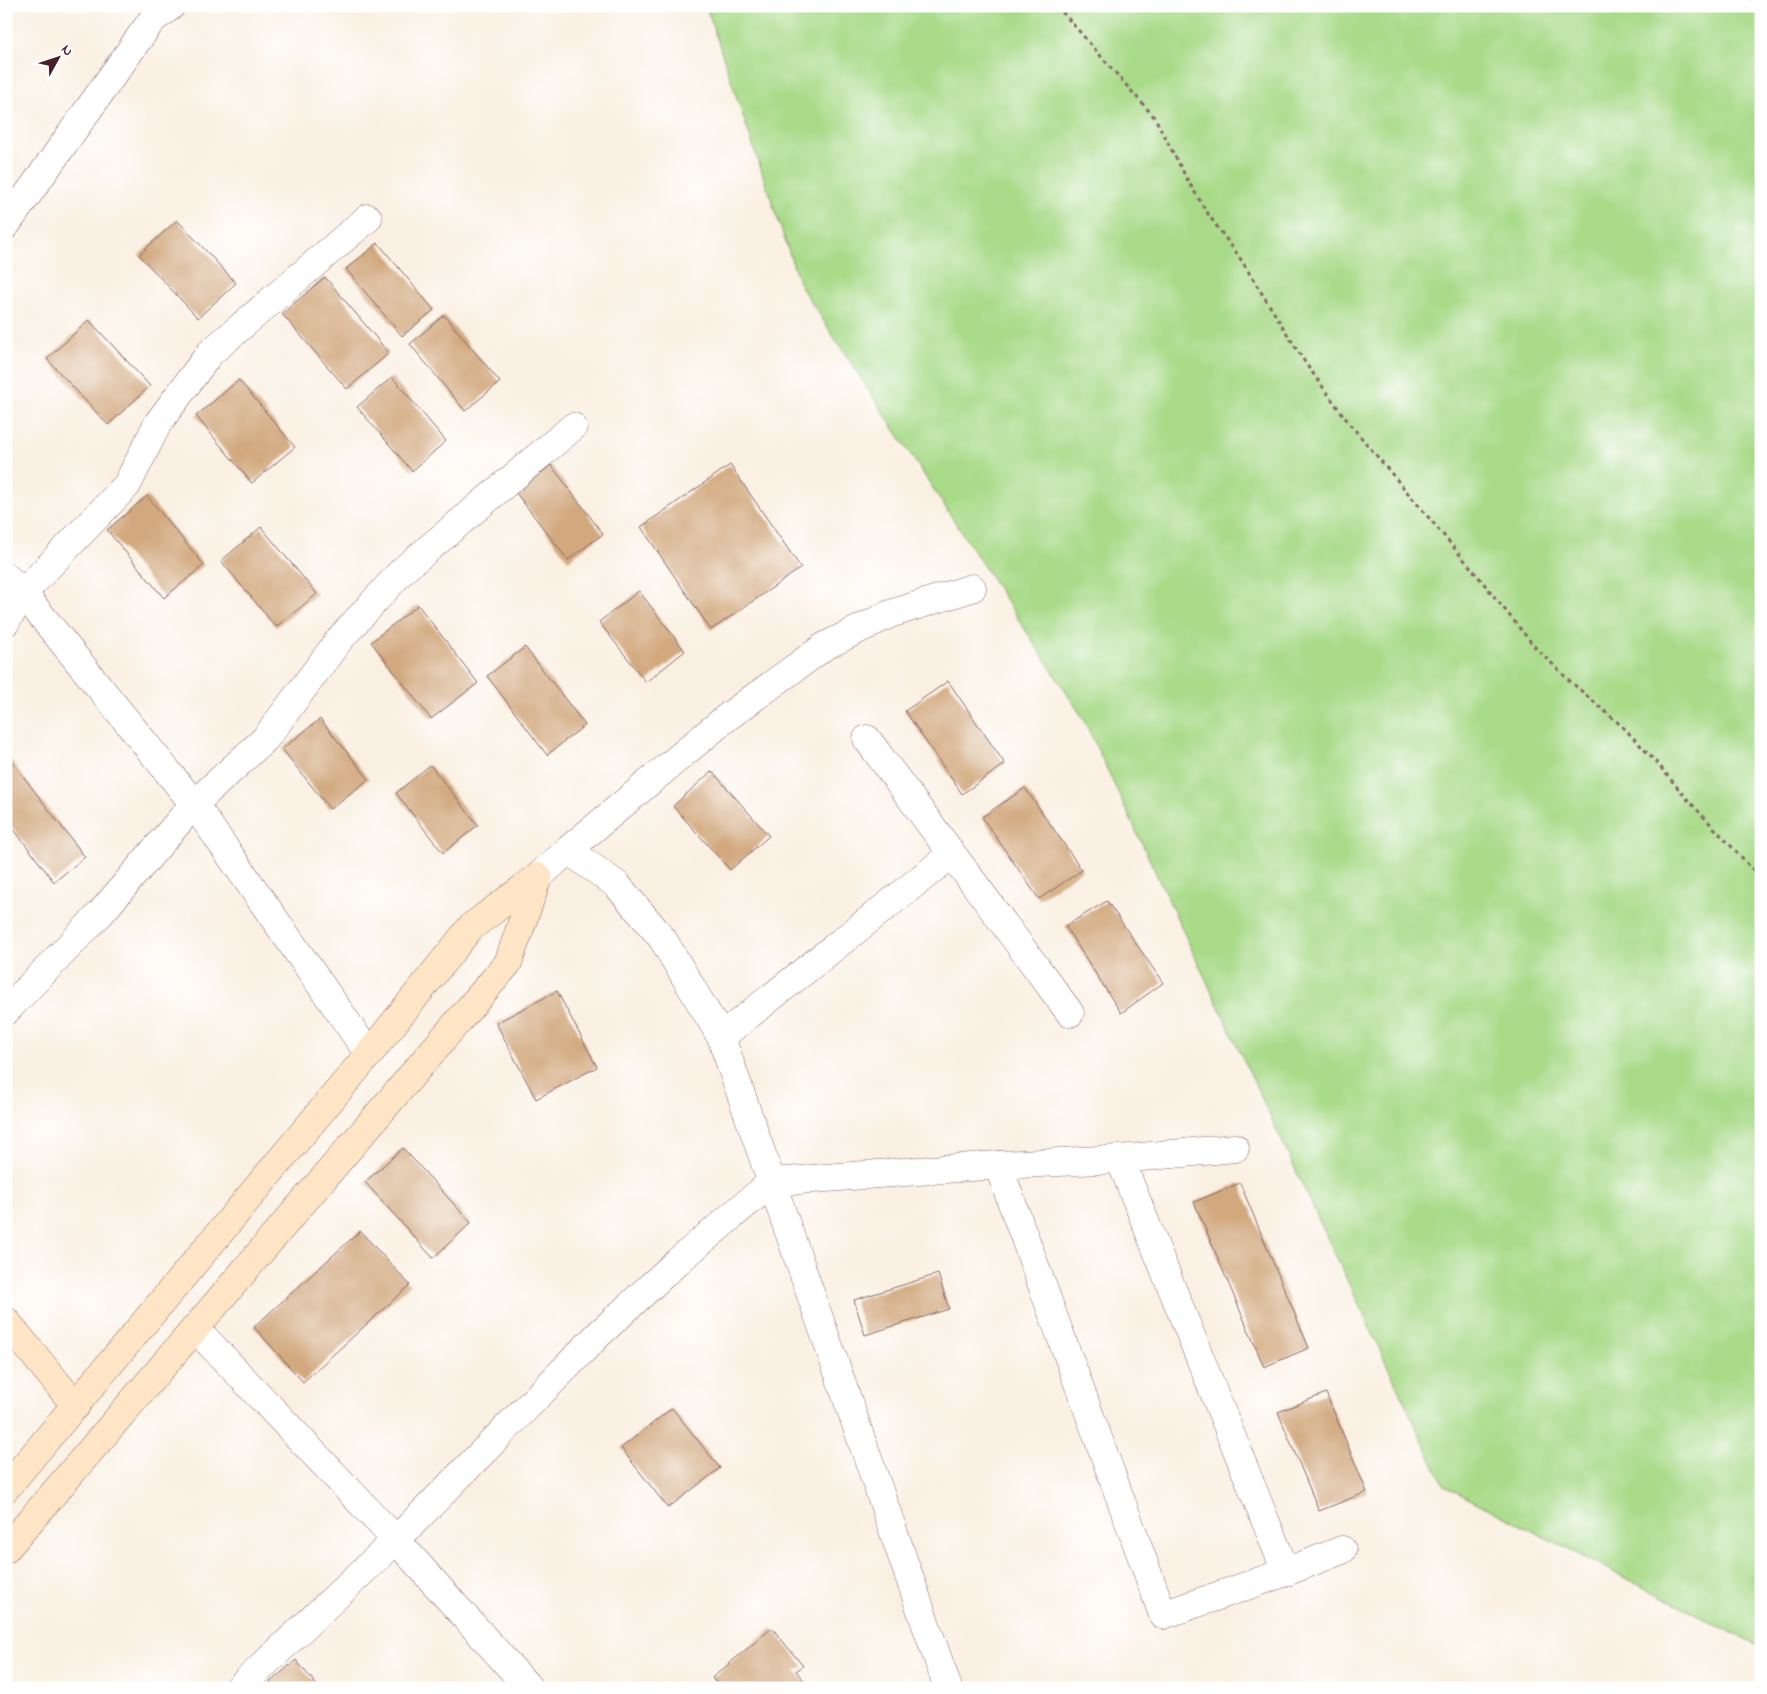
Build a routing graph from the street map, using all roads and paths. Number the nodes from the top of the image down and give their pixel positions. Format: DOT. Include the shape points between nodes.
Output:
graph roads {
  1 [pos="171,6"];
  2 [pos="1057,6"];
  3 [pos="368,218"];
  4 [pos="6,225"];
  5 [pos="573,427"];
  6 [pos="14,585"];
  7 [pos="972,588"];
  8 [pos="6,622"];
  9 [pos="868,739"];
  10 [pos="194,804"];
  11 [pos="568,850"];
  12 [pos="952,854"];
  13 [pos="538,878"];
  14 [pos="1761,878"];
  15 [pos="6,1011"];
  16 [pos="1070,1013"];
  17 [pos="721,1037"];
  18 [pos="369,1054"];
  19 [pos="1236,1148"];
  20 [pos="1120,1159"];
  21 [pos="998,1165"];
  22 [pos="772,1182"];
  23 [pos="6,1321"];
  24 [pos="195,1328"];
  25 [pos="76,1406"];
  26 [pos="6,1488"];
  27 [pos="396,1540"];
  28 [pos="6,1549"];
  29 [pos="1342,1550"];
  30 [pos="1286,1572"];
  31 [pos="239,1688"];
  32 [pos="529,1688"];
  33 [pos="948,1688"];
  1 -- 4 [label="street" via="147,26"];
  2 -- 14 [label="path" via="1155,118 1210,217 1238,255 1306,364 1349,423 1534,646 1623,727"];
  3 -- 6 [label="street" via="210,353 158,423 127,485"];
  5 -- 10 [label="street" via="402,571 340,639 265,739"];
  6 -- 8 [label="street"];
  6 -- 10 [label="street"];
  7 -- 11 [label="street" via="890,614 824,646 726,718"];
  9 -- 12 [label="street"];
  10 -- 15 [label="street" via="100,914"];
  10 -- 18 [label="street"];
  11 -- 13 [label="street"];
  11 -- 17 [label="street" via="617,885 662,938"];
  12 -- 16 [label="street"];
  12 -- 17 [label="street"];
  13 -- 18 [label="street" via="471,928"];
  13 -- 24 [label="street" via="508,963"];
  17 -- 22 [label="street"];
  18 -- 25 [label="street"];
  19 -- 20 [label="street"];
  20 -- 21 [label="street"];
  20 -- 30 [label="street"];
  21 -- 22 [label="street"];
  21 -- 30 [label="street" via="1163,1615"];
  22 -- 27 [label="street" via="677,1262 599,1334"];
  22 -- 33 [label="street"];
  23 -- 25 [label="street"];
  24 -- 27 [label="street"];
  24 -- 28 [label="street"];
  25 -- 26 [label="street"];
  27 -- 31 [label="street"];
  27 -- 32 [label="street"];
  29 -- 30 [label="street"];
}
